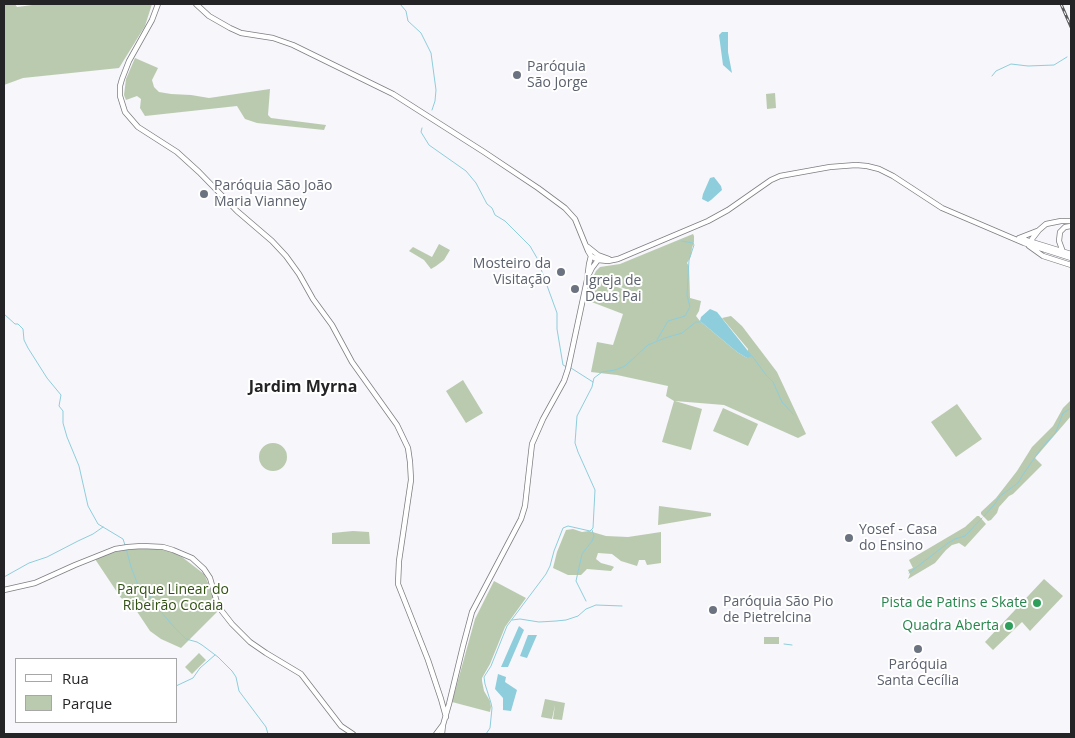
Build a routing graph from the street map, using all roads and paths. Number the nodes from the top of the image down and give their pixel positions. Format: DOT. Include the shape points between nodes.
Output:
graph roads {
  1 [pos="158,4"];
  2 [pos="196,4"];
  3 [pos="1071,221"];
  4 [pos="1071,226"];
  5 [pos="1039,230"];
  6 [pos="1012,237"];
  7 [pos="1019,238"];
  8 [pos="1030,244"];
  9 [pos="1063,253"];
  10 [pos="1071,256"];
  11 [pos="597,258"];
  12 [pos="1071,265"];
  13 [pos="587,280"];
  14 [pos="4,590"];
  15 [pos="441,699"];
  16 [pos="449,704"];
  17 [pos="446,718"];
  18 [pos="443,725"];
  19 [pos="353,734"];
  20 [pos="436,734"];
  21 [pos="442,734"];
  1 -- 15 [label="main road" via="122,79 120,96 125,112 138,127 177,152 286,256 332,325 352,362 397,425 408,448 411,480 398,584"];
  2 -- 11 [label="main road" via="230,28 294,45 393,94 557,201 571,214 585,244"];
  3 -- 5 [label="main road" via="1046,224"];
  4 -- 9 [label="main road" via="1060,232"];
  5 -- 7 [label="main road"];
  5 -- 8 [label="main road"];
  6 -- 7 [label="main road"];
  6 -- 8 [label="main road"];
  6 -- 11 [label="main road" via="942,208 879,169 856,165 780,176 708,221 618,259"];
  7 -- 8 [label="main road"];
  8 -- 9 [label="main road"];
  8 -- 12 [label="main road" via="1043,256"];
  9 -- 10 [label="main road"];
  11 -- 13 [label="main road"];
  11 -- 13 [label="main road" via="589,264"];
  13 -- 16 [label="main road" via="569,368 532,444 523,513 472,612"];
  14 -- 19 [label="main road" via="30,585 125,547 173,550 192,558 204,569 216,601 232,624 250,642 301,674 341,726"];
  15 -- 16 [label="main road"];
  15 -- 17 [label="main road"];
  16 -- 17 [label="main road"];
  17 -- 18 [label="main road"];
  18 -- 20 [label="main road"];
  18 -- 21 [label="main road"];
}
